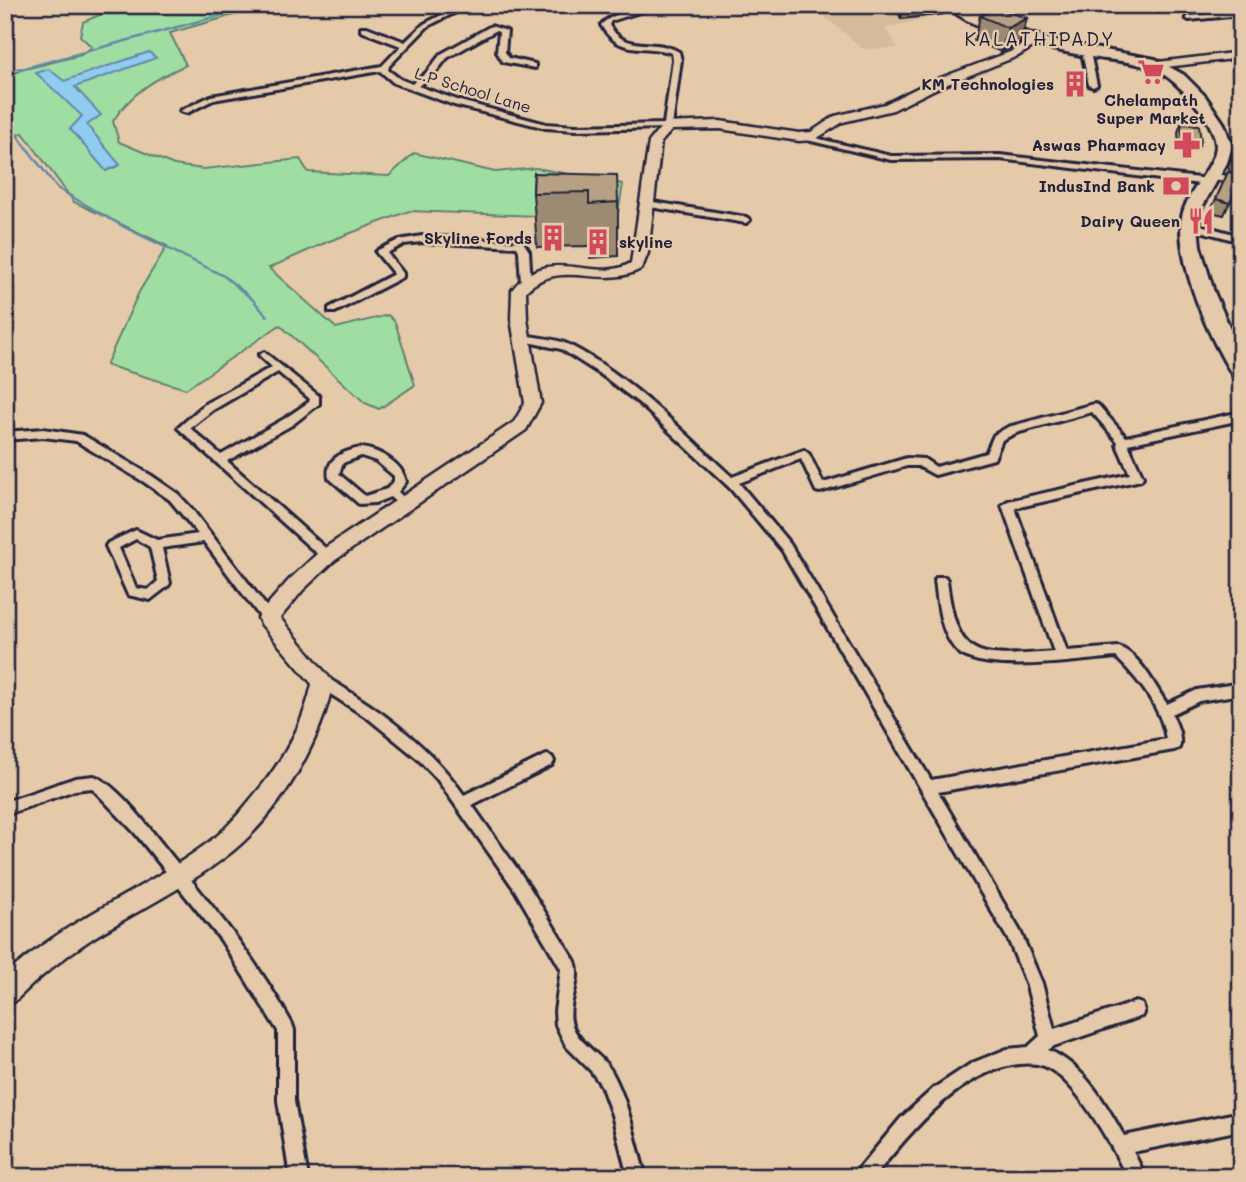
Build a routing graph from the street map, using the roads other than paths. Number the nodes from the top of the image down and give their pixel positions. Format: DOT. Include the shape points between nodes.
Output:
graph roads {
  1 [pos="467,5"];
  2 [pos="659,5"];
  3 [pos="953,5"];
  4 [pos="1241,13"];
  5 [pos="1189,18"];
  6 [pos="364,29"];
  7 [pos="1038,40"];
  8 [pos="405,45"];
  9 [pos="1088,52"];
  10 [pos="1241,55"];
  11 [pos="1158,65"];
  12 [pos="532,66"];
  13 [pos="384,68"];
  14 [pos="1093,85"];
  15 [pos="412,87"];
  16 [pos="184,111"];
  17 [pos="668,126"];
  18 [pos="806,137"];
  19 [pos="1210,179"];
  20 [pos="1241,182"];
  21 [pos="647,204"];
  22 [pos="746,220"];
  23 [pos="1189,225"];
  24 [pos="1241,239"];
  25 [pos="526,284"];
  26 [pos="332,310"];
  27 [pos="522,338"];
  28 [pos="264,355"];
  29 [pos="277,368"];
  30 [pos="1241,372"];
  31 [pos="1241,416"];
  32 [pos="5,436"];
  33 [pos="1124,442"];
  34 [pos="221,460"];
  35 [pos="729,482"];
  36 [pos="397,497"];
  37 [pos="207,537"];
  38 [pos="155,545"];
  39 [pos="327,556"];
  40 [pos="941,580"];
  41 [pos="268,618"];
  42 [pos="1062,655"];
  43 [pos="324,682"];
  44 [pos="1241,688"];
  45 [pos="1164,711"];
  46 [pos="547,761"];
  47 [pos="928,787"];
  48 [pos="462,803"];
  49 [pos="5,809"];
  50 [pos="178,876"];
  51 [pos="5,993"];
  52 [pos="1136,1010"];
  53 [pos="1049,1040"];
  54 [pos="1032,1054"];
  55 [pos="1241,1121"];
  56 [pos="1120,1146"];
  57 [pos="299,1177"];
  58 [pos="637,1177"];
  59 [pos="863,1177"];
  60 [pos="1138,1177"];
  1 -- 8 [label="street, L.P School Lane" via="426,25"];
  2 -- 17 [label="street" via="609,20 606,25 620,41 675,52"];
  3 -- 7 [label="highway"];
  4 -- 5 [label="street"];
  6 -- 8 [label="street"];
  7 -- 9 [label="highway"];
  7 -- 18 [label="main road" via="889,107 846,117"];
  8 -- 13 [label="street, L.P School Lane"];
  9 -- 11 [label="highway"];
  9 -- 14 [label="street"];
  10 -- 11 [label="main road"];
  11 -- 19 [label="highway" via="1187,86 1224,142 1226,157"];
  12 -- 15 [label="street" via="506,60 501,52 503,31 494,28 444,56"];
  13 -- 15 [label="street, L.P School Lane" via="387,75"];
  13 -- 16 [label="street" via="211,98"];
  15 -- 17 [label="street, L.P School Lane" via="546,126"];
  17 -- 18 [label="main road" via="720,125"];
  17 -- 21 [label="main road" via="655,142"];
  18 -- 19 [label="street" via="891,158 1000,157"];
  19 -- 20 [label="street"];
  19 -- 23 [label="highway" via="1193,206"];
  21 -- 22 [label="street"];
  21 -- 25 [label="main road" via="640,260 633,269 547,271"];
  23 -- 24 [label="street"];
  23 -- 30 [label="highway" via="1195,261 1216,323"];
  25 -- 26 [label="street" via="520,244 422,239 402,242 381,253 400,275"];
  25 -- 27 [label="main road" via="519,290"];
  27 -- 35 [label="street" via="564,346 607,373"];
  27 -- 36 [label="main road" via="533,403 520,426"];
  28 -- 29 [label="street"];
  29 -- 34 [label="street" via="185,424 183,428"];
  29 -- 34 [label="street" via="315,398 314,404"];
  31 -- 33 [label="street"];
  32 -- 37 [label="street" via="43,432 79,438 174,497"];
  33 -- 35 [label="street" via="1094,408 1012,430 998,438 990,456 935,471 920,462 907,462 820,488 804,454"];
  33 -- 42 [label="street" via="1138,477 1008,505"];
  34 -- 39 [label="street"];
  35 -- 47 [label="street" via="786,547"];
  36 -- 36 [label="street" via="363,501 333,475 334,466 358,450 368,451 400,474"];
  36 -- 39 [label="main road"];
  37 -- 38 [label="street"];
  37 -- 41 [label="street"];
  38 -- 38 [label="street" via="164,583 150,595 132,592 112,546 136,534"];
  39 -- 41 [label="main road"];
  40 -- 42 [label="street" via="950,626 970,653 991,660"];
  41 -- 43 [label="main road"];
  42 -- 45 [label="street" via="1119,652 1138,671"];
  43 -- 48 [label="street" via="423,755"];
  43 -- 50 [label="main road" via="312,723 282,776 228,840"];
  44 -- 45 [label="street" via="1197,695"];
  45 -- 47 [label="street" via="1174,744"];
  46 -- 48 [label="street"];
  47 -- 53 [label="street" via="1016,936"];
  48 -- 58 [label="street" via="569,967 564,1028 608,1081"];
  49 -- 50 [label="street" via="93,782 140,828"];
  50 -- 51 [label="main road" via="70,940"];
  50 -- 57 [label="street" via="226,935 286,1031 286,1101"];
  52 -- 53 [label="street"];
  53 -- 54 [label="street"];
  54 -- 56 [label="street" via="1061,1065"];
  54 -- 59 [label="street" via="973,1069 948,1084 892,1140"];
  55 -- 56 [label="street"];
  56 -- 60 [label="street"];
}
